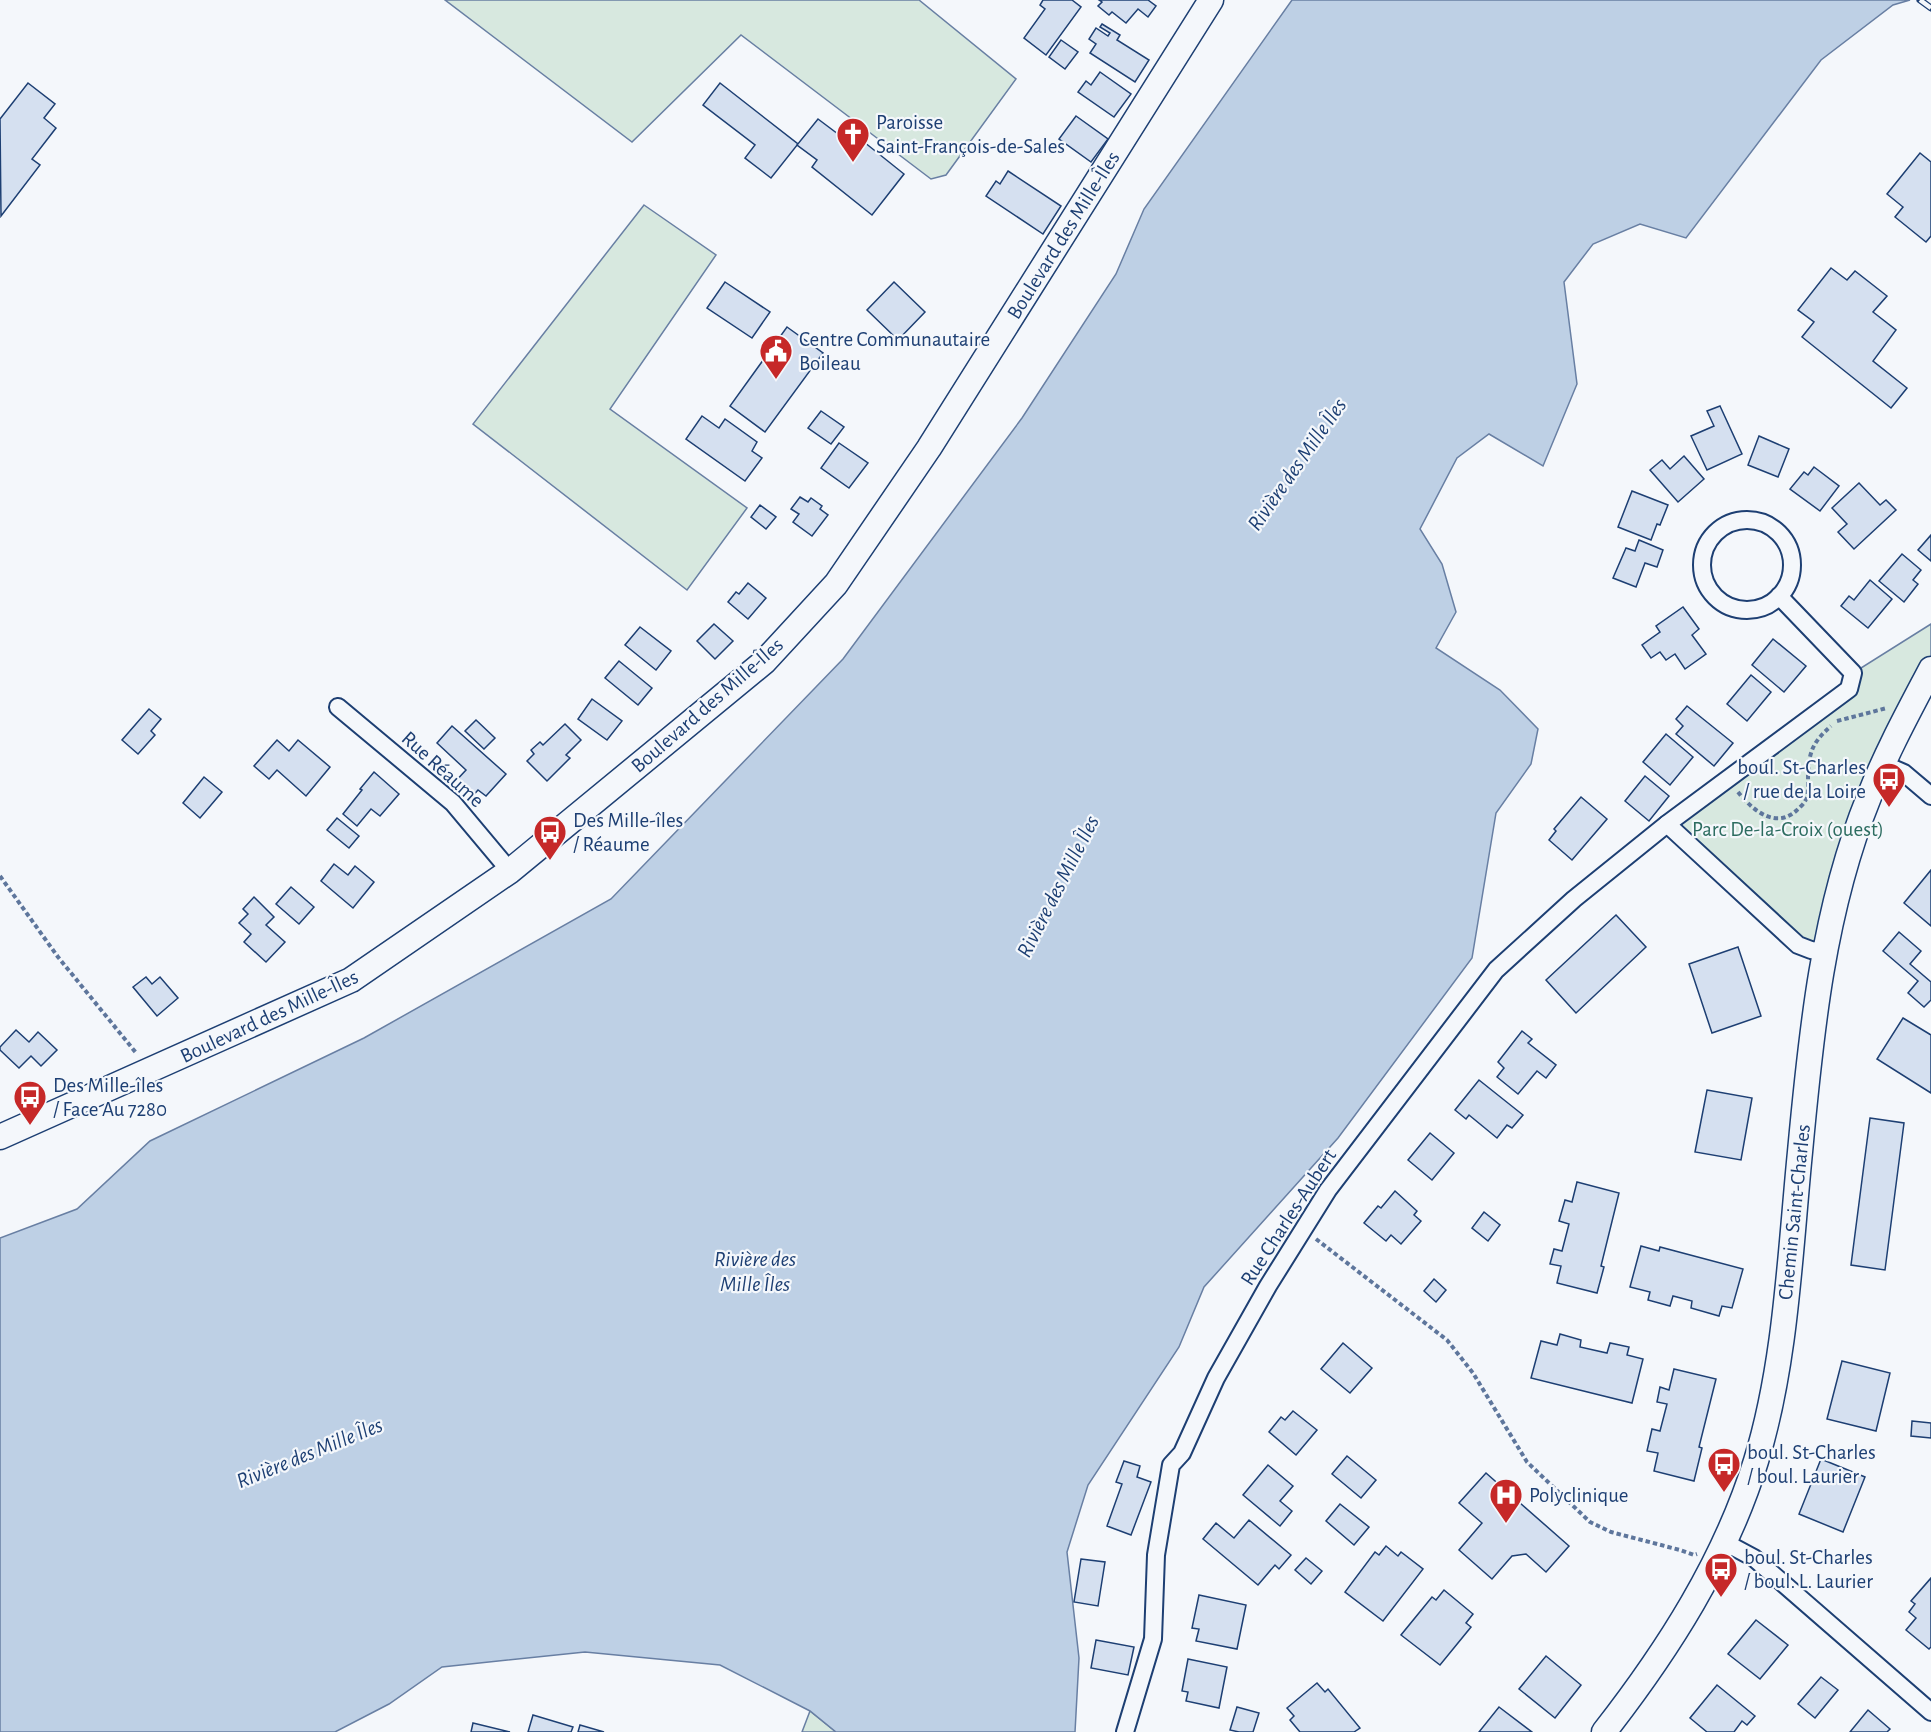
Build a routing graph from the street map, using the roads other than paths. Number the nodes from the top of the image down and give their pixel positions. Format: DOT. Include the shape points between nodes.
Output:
graph roads {
  1 [pos="1211,0"];
  2 [pos="1779,596"];
  3 [pos="1931,669"];
  4 [pos="338,707"];
  5 [pos="1883,764"];
  6 [pos="1931,796"];
  7 [pos="1667,825"];
  8 [pos="510,871"];
  9 [pos="1825,952"];
  10 [pos="0,1137"];
  11 [pos="1726,1543"];
  12 [pos="1931,1712"];
  13 [pos="1125,1732"];
  14 [pos="1604,1732"];
  1 -- 8 [label="street, Boulevard des Mille-Îles" via="929,448 836,584 764,662"];
  2 -- 2 [label="street" via="1792,568 1790,553 1772,528 1743,520 1715,533 1702,560 1702,574 1715,598 1727,606 1755,610"];
  2 -- 7 [label="street, Rue Charles-Aubert" via="1853,673 1849,689"];
  3 -- 5 [label="street, Chemin Saint-Charles"];
  4 -- 8 [label="street, Rue Réaume" via="453,803"];
  5 -- 6 [label="street" via="1904,773"];
  5 -- 9 [label="street, Chemin Saint-Charles" via="1851,848"];
  7 -- 9 [label="street" via="1798,945"];
  7 -- 13 [label="street, Rue Charles-Aubert" via="1574,899 1496,970 1328,1190 1268,1286 1216,1378 1182,1453 1171,1465 1156,1555 1153,1639"];
  8 -- 10 [label="street, Boulevard des Mille-Îles" via="351,980"];
  9 -- 11 [label="street, Chemin Saint-Charles" via="1778,1357 1757,1458"];
  11 -- 12 [label="street" via="1754,1558"];
  11 -- 14 [label="street, Chemin Saint-Charles" via="1666,1646"];
}
